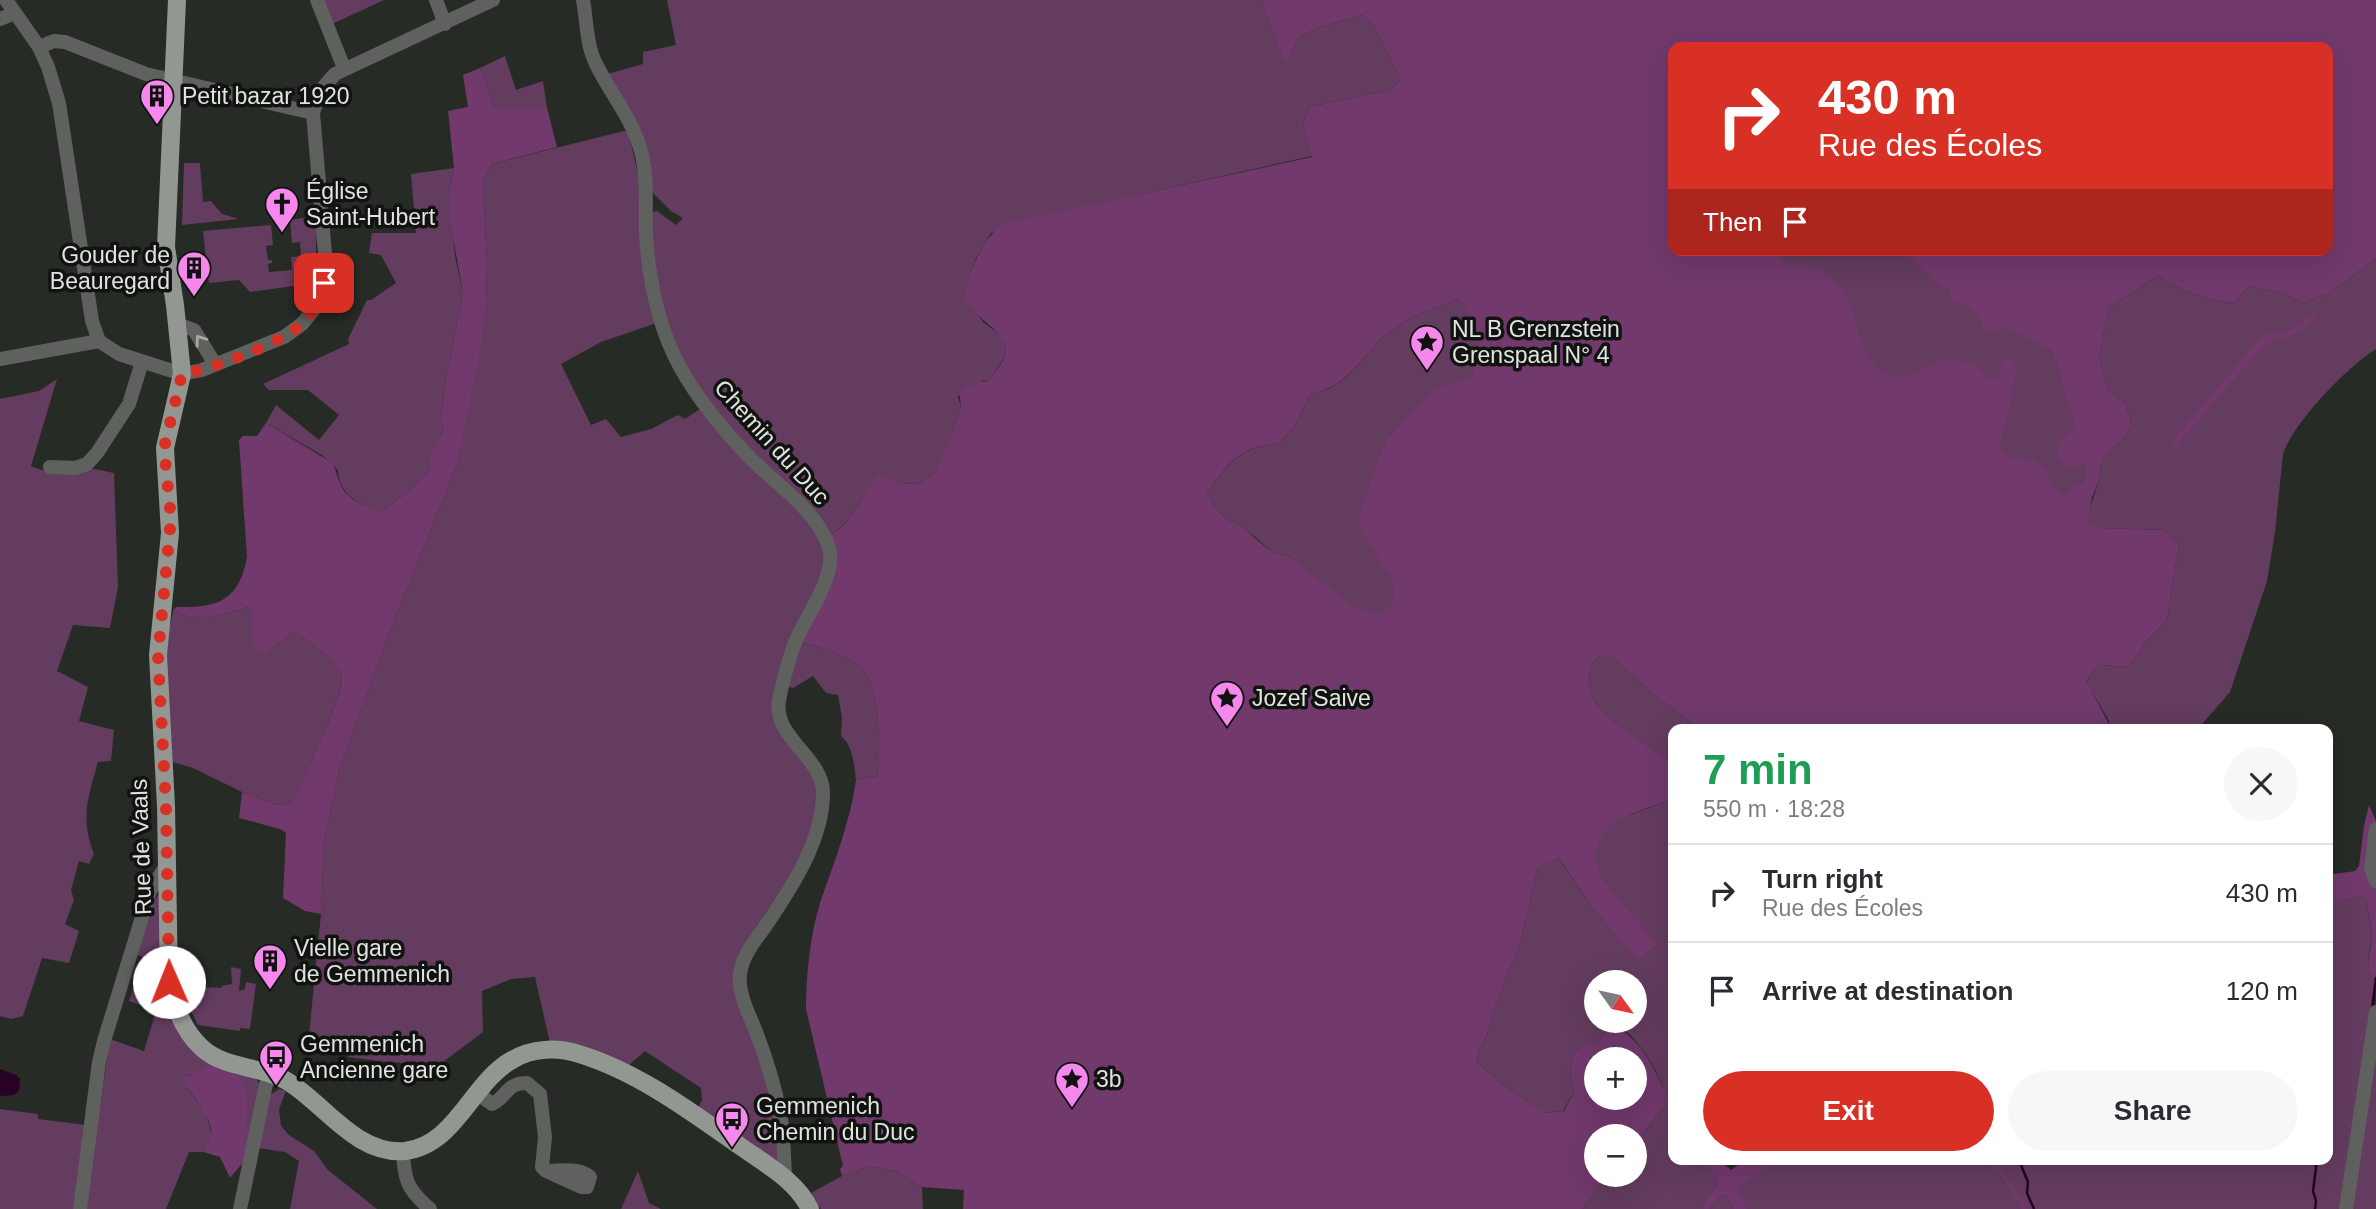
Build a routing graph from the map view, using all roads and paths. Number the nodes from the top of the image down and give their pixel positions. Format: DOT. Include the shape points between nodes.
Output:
graph roads {
  1 [pos="6,0"];
  2 [pos="177,0"];
  3 [pos="317,0"];
  4 [pos="436,0"];
  5 [pos="493,0"];
  6 [pos="583,0"];
  7 [pos="15,13"];
  8 [pos="0,19"];
  9 [pos="445,24"];
  10 [pos="38,47"];
  11 [pos="344,68"];
  12 [pos="172,80"];
  13 [pos="313,113"];
  14 [pos="177,324"];
  15 [pos="99,341"];
  16 [pos="0,359"];
  17 [pos="142,362"];
  18 [pos="215,364"];
  19 [pos="182,374"];
  20 [pos="50,467"];
  21 [pos="2376,829"];
  22 [pos="167,864"];
  23 [pos="2376,881"];
  24 [pos="2376,1012"];
  25 [pos="272,1075"];
  26 [pos="477,1093"];
  27 [pos="403,1151"];
  28 [pos="546,1171"];
  29 [pos="785,1178"];
  30 [pos="80,1209"];
  31 [pos="240,1209"];
  32 [pos="430,1209"];
  33 [pos="810,1209"];
  34 [pos="2346,1209"];
  1 -- 7 [label="street"];
  2 -- 12 [label="main road, Rue de Vaals"];
  3 -- 11 [label="street"];
  4 -- 9 [label="street"];
  5 -- 9 [label="street"];
  6 -- 29 [label="street, Chemin du Duc" via="593,58 626,113 640,151 647,188 650,272 669,346 706,404 751,459 802,505 829,546 825,582 794,645 778,710 786,730 818,774 823,793 819,820 794,882 740,972 780,1114"];
  7 -- 8 [label="street"];
  7 -- 10 [label="street"];
  9 -- 11 [label="street"];
  10 -- 12 [label="street" via="54,41 65,43"];
  10 -- 15 [label="street" via="58,103 92,321"];
  11 -- 13 [label="street" via="320,91"];
  12 -- 13 [label="street"];
  12 -- 14 [label="main road, Rue de Vaals" via="166,247"];
  13 -- 18 [label="street" via="326,265 321,296 302,324 284,337"];
  18 -- 14 [label="street, one-way" via="194,330"];
  14 -- 19 [label="main road, Rue de Vaals"];
  15 -- 16 [label="street"];
  15 -- 17 [label="street"];
  17 -- 19 [label="street"];
  17 -- 20 [label="street" via="129,404 97,453 75,468"];
  18 -- 19 [label="street"];
  19 -- 22 [label="main road, Rue de Vaals" via="164,448 171,518 158,656"];
  21 -- 23 [label="street" via="2371,868"];
  22 -- 25 [label="main road, Rue de Vaals" via="169,982 176,1009 209,1054"];
  22 -- 30 [label="street" via="150,891 104,1041"];
  24 -- 34 [label="street"];
  25 -- 27 [label="main road, Rue de Vaals" via="294,1085 371,1146"];
  25 -- 31 [label="street" via="266,1084"];
  26 -- 27 [label="main road" via="437,1138"];
  26 -- 28 [label="street" via="492,1104 509,1088 527,1083 540,1094 545,1137 541,1164"];
  26 -- 29 [label="main road" via="499,1068 523,1055 548,1049 578,1054 652,1088"];
  27 -- 32 [label="street" via="412,1194"];
  29 -- 33 [label="main road"];
}
